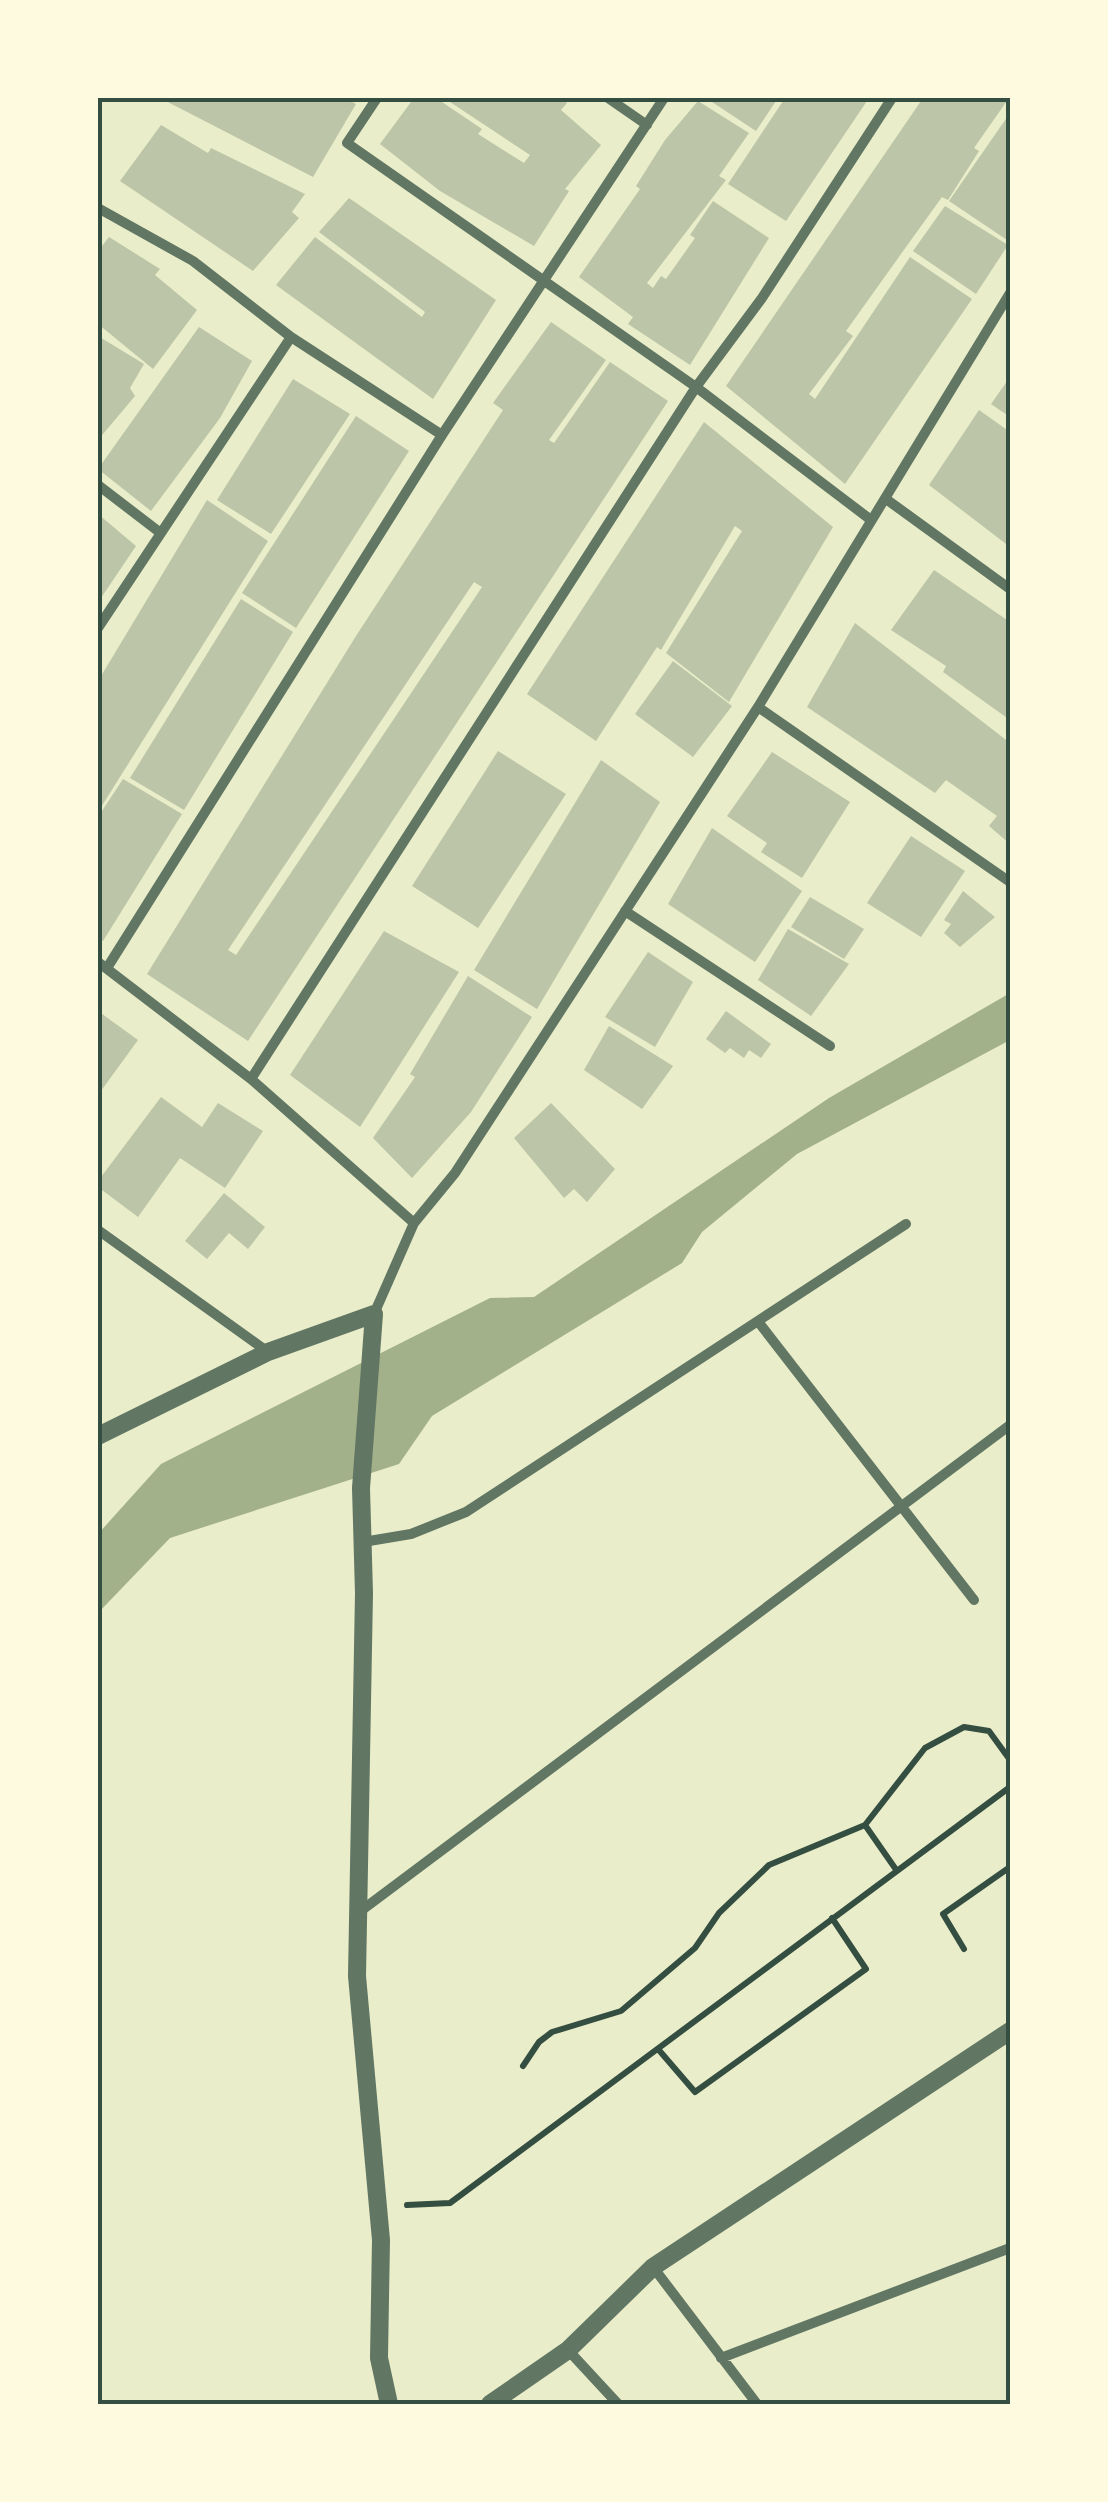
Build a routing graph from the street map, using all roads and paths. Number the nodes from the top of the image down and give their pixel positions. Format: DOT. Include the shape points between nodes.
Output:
graph roads {
  1 [pos="378,98"];
  2 [pos="608,98"];
  3 [pos="664,98"];
  4 [pos="892,98"];
  5 [pos="647,124"];
  6 [pos="98,208"];
  7 [pos="543,284"];
  8 [pos="1010,292"];
  9 [pos="291,337"];
  10 [pos="696,387"];
  11 [pos="442,435"];
  12 [pos="98,485"];
  13 [pos="886,499"];
  14 [pos="871,520"];
  15 [pos="158,532"];
  16 [pos="1010,589"];
  17 [pos="98,628"];
  18 [pos="758,707"];
  19 [pos="1010,882"];
  20 [pos="626,910"];
  21 [pos="102,965"];
  22 [pos="830,1046"];
  23 [pos="251,1079"];
  24 [pos="414,1223"];
  25 [pos="906,1224"];
  26 [pos="98,1230"];
  27 [pos="374,1314"];
  28 [pos="760,1324"];
  29 [pos="268,1352"];
  30 [pos="1010,1425"];
  31 [pos="98,1436"];
  32 [pos="904,1506"];
  33 [pos="363,1542"];
  34 [pos="974,1600"];
  35 [pos="1010,1760"];
  36 [pos="1010,1787"];
  37 [pos="865,1825"];
  38 [pos="1010,1867"];
  39 [pos="896,1871"];
  40 [pos="357,1914"];
  41 [pos="832,1918"];
  42 [pos="964,1950"];
  43 [pos="1010,2031"];
  44 [pos="658,2049"];
  45 [pos="523,2066"];
  46 [pos="376,2206"];
  47 [pos="1010,2248"];
  48 [pos="653,2267"];
  49 [pos="568,2350"];
  50 [pos="721,2358"];
  51 [pos="389,2404"];
  52 [pos="490,2404"];
  53 [pos="618,2404"];
  54 [pos="757,2404"];
  1 -- 7 [label="street" via="347,143"];
  2 -- 5 [label="street"];
  3 -- 5 [label="street"];
  4 -- 10 [label="street"];
  5 -- 7 [label="street"];
  6 -- 9 [label="street" via="194,262"];
  7 -- 10 [label="street"];
  7 -- 11 [label="street"];
  8 -- 13 [label="street"];
  9 -- 11 [label="street"];
  9 -- 15 [label="street"];
  10 -- 14 [label="street"];
  10 -- 23 [label="street"];
  11 -- 21 [label="street"];
  12 -- 15 [label="street"];
  13 -- 14 [label="street"];
  13 -- 16 [label="street"];
  14 -- 18 [label="street"];
  15 -- 17 [label="street"];
  18 -- 19 [label="street"];
  18 -- 20 [label="street"];
  20 -- 22 [label="street"];
  20 -- 24 [label="street" via="455,1173"];
  21 -- 23 [label="street"];
  23 -- 24 [label="street"];
  24 -- 27 [label="street"];
  25 -- 28 [label="street"];
  26 -- 29 [label="street"];
  27 -- 29 [label="street"];
  27 -- 33 [label="street" via="360,1488"];
  28 -- 32 [label="street"];
  28 -- 33 [label="street" via="466,1512 411,1534"];
  29 -- 31 [label="street"];
  30 -- 32 [label="street"];
  32 -- 34 [label="street"];
  32 -- 40 [label="street"];
  33 -- 40 [label="street"];
  35 -- 37 [label="path" via="989,1731 964,1727 924,1748"];
  36 -- 39 [label="path"];
  37 -- 39 [label="path"];
  37 -- 45 [label="path" via="769,1865 719,1913 695,1948 621,2011 552,2032"];
  38 -- 42 [label="path" via="943,1914"];
  39 -- 41 [label="path"];
  40 -- 46 [label="street"];
  41 -- 44 [label="path"];
  41 -- 44 [label="path" via="866,1968 695,2092"];
  43 -- 48 [label="street"];
  44 -- 46 [label="path" via="450,2203"];
  46 -- 51 [label="street" via="379,2358"];
  47 -- 50 [label="street"];
  48 -- 49 [label="street"];
  48 -- 50 [label="street"];
  49 -- 52 [label="street"];
  49 -- 53 [label="street"];
  50 -- 54 [label="street"];
}
